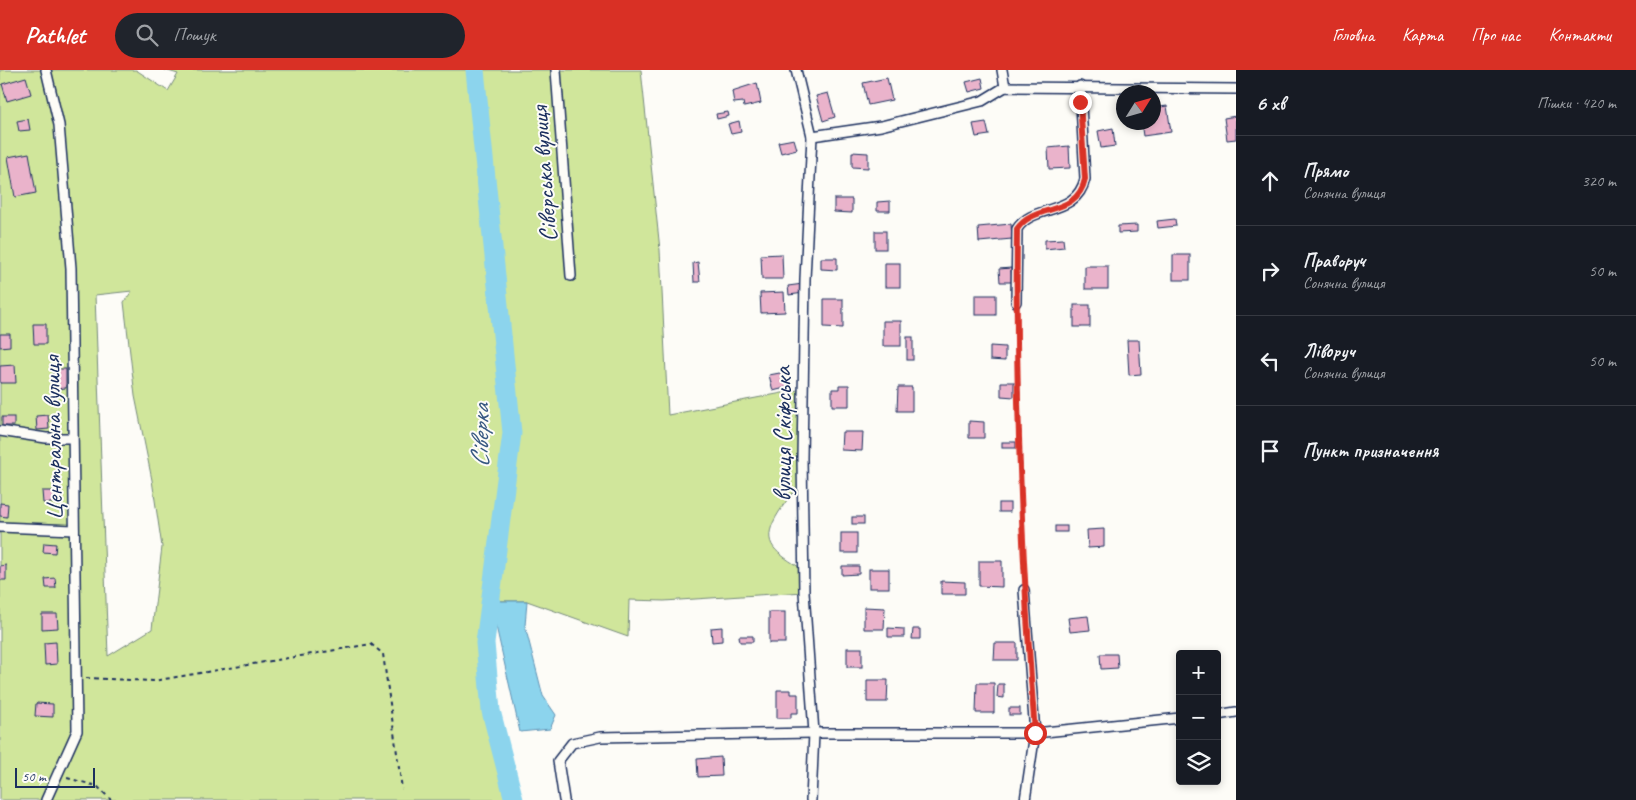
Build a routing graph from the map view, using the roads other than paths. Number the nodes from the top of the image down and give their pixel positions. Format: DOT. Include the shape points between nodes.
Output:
graph roads {
  1 [pos="46,70"];
  2 [pos="556,70"];
  3 [pos="796,70"];
  4 [pos="1002,70"];
  5 [pos="1080,86"];
  6 [pos="1005,87"];
  7 [pos="1236,89"];
  8 [pos="812,136"];
  9 [pos="571,276"];
  10 [pos="1016,302"];
  11 [pos="0,431"];
  12 [pos="72,438"];
  13 [pos="0,527"];
  14 [pos="74,530"];
  15 [pos="1024,590"];
  16 [pos="1236,712"];
  17 [pos="1221,714"];
  18 [pos="1176,718"];
  19 [pos="814,733"];
  20 [pos="1035,733"];
  21 [pos="46,800"];
  22 [pos="564,800"];
  23 [pos="811,800"];
  24 [pos="1025,800"];
  1 -- 12 [label="street, Центральна вулиця" via="59,125 71,268"];
  2 -- 9 [label="street, Сіверська вулиця"];
  3 -- 8 [label="street, вулиця Скіфська"];
  4 -- 6 [label="street"];
  5 -- 6 [label="street"];
  5 -- 7 [label="street"];
  5 -- 10 [label="street" via="1083,188 1070,202 1025,221 1017,229"];
  6 -- 8 [label="street" via="982,101 881,126"];
  8 -- 19 [label="street, вулиця Скіфська" via="805,279 802,458 804,592"];
  11 -- 12 [label="street" via="46,438"];
  12 -- 14 [label="street, Центральна вулиця"];
  13 -- 14 [label="street"];
  14 -- 21 [label="street, Центральна вулиця" via="77,731"];
  15 -- 20 [label="street"];
  16 -- 17 [label="street"];
  18 -- 20 [label="street"];
  19 -- 20 [label="street"];
  19 -- 22 [label="street" via="600,737 572,743 558,761"];
  19 -- 23 [label="street, вулиця Скіфська"];
  20 -- 24 [label="street"];
}
